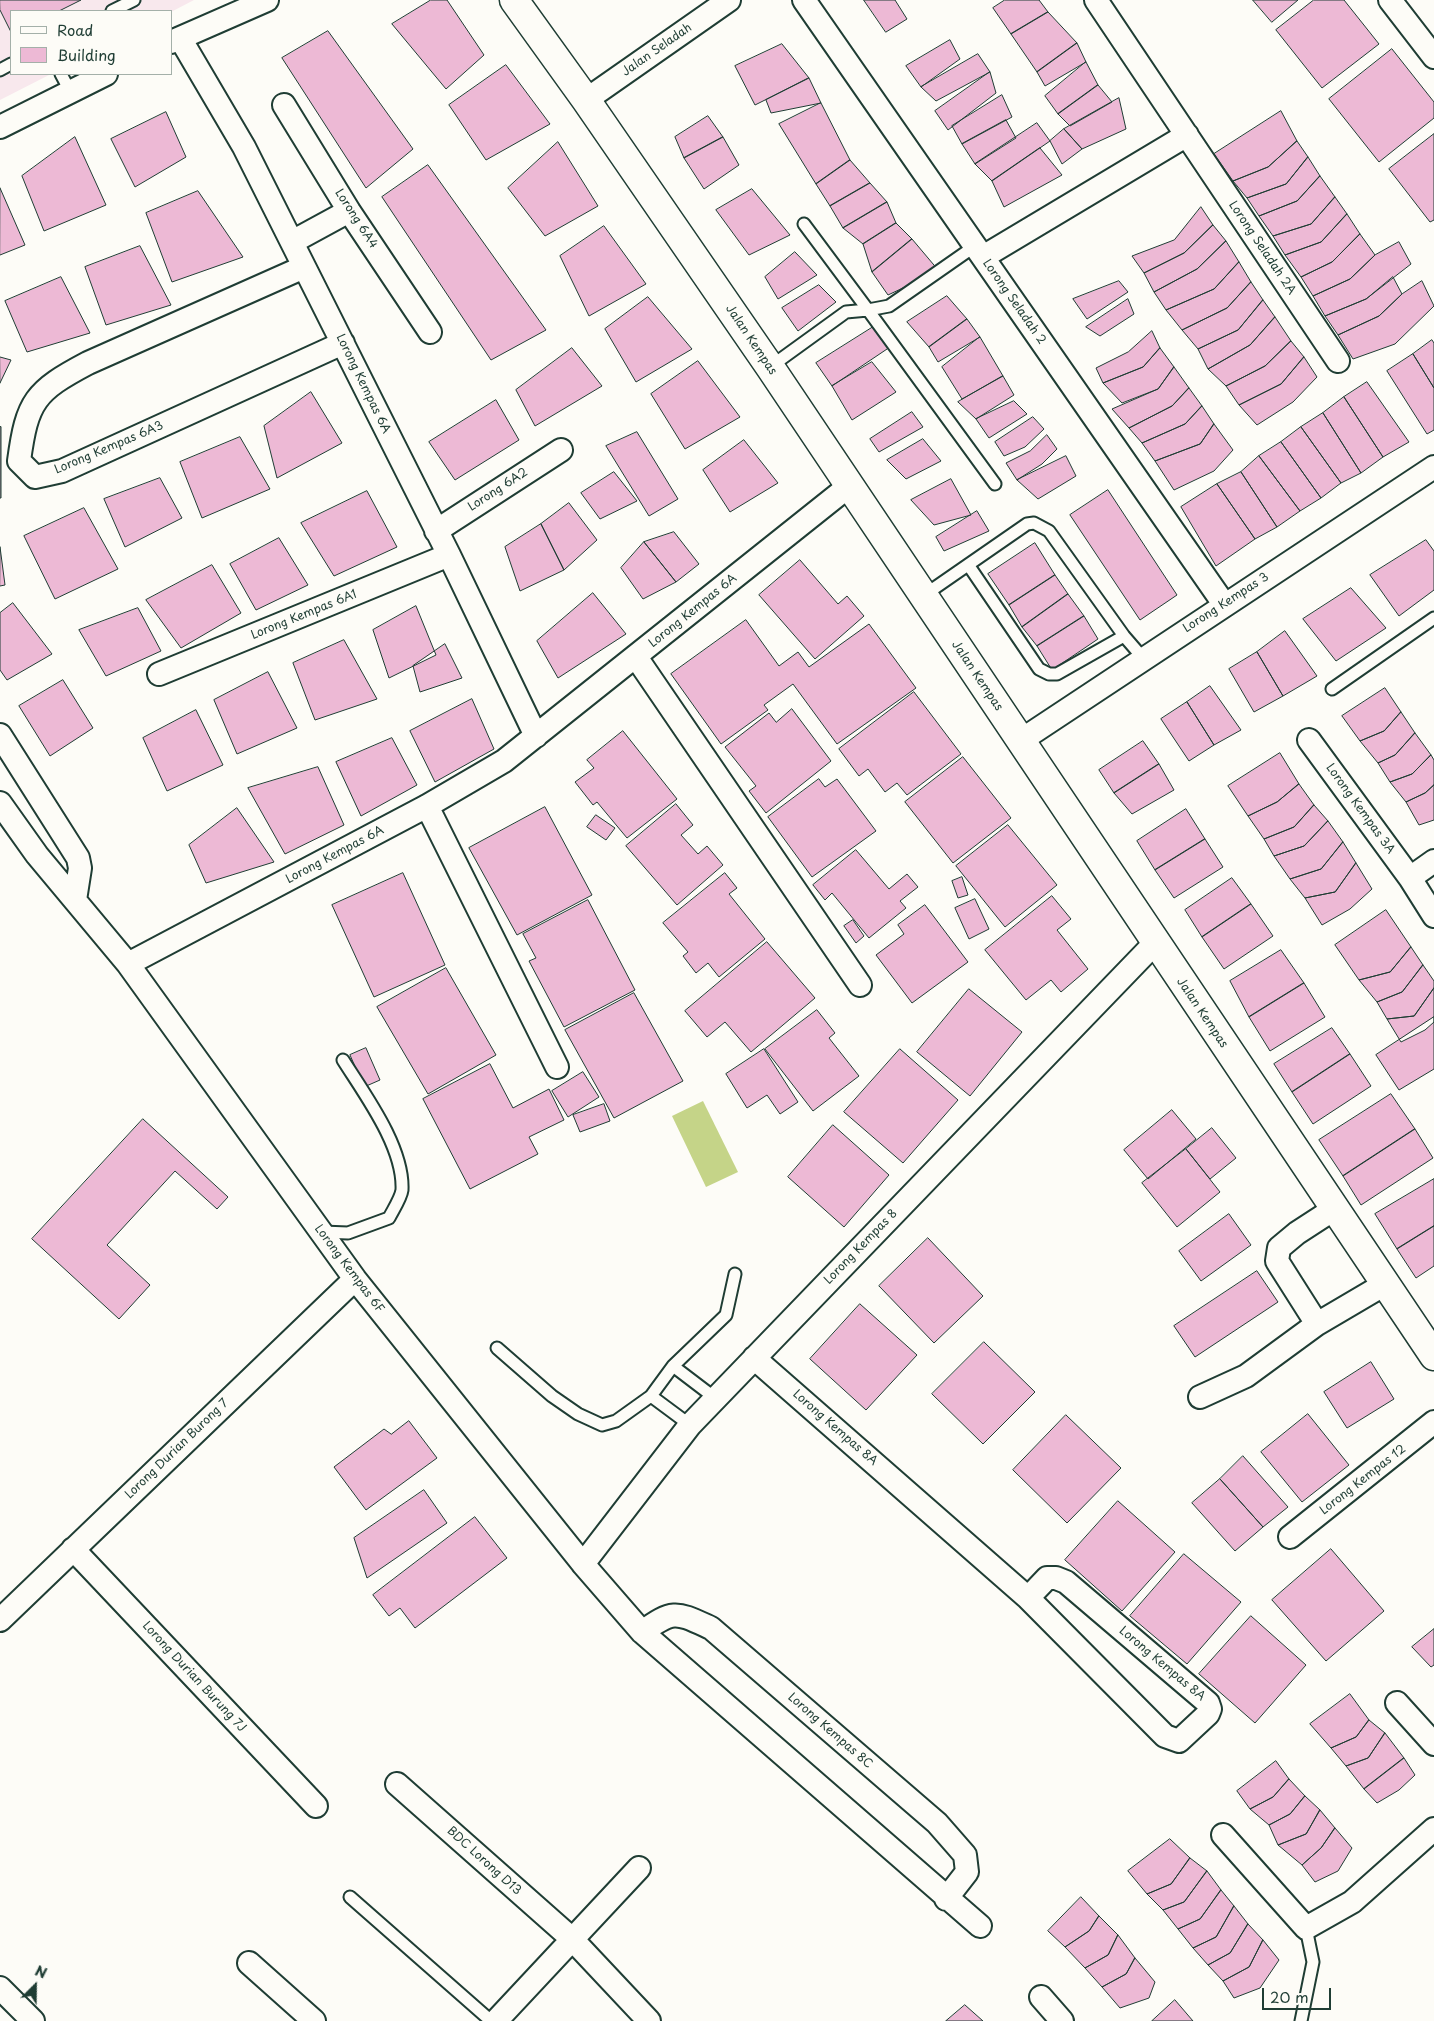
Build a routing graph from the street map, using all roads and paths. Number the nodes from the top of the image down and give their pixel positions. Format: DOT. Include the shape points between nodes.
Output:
graph roads {
  1 [pos="134,0"];
  2 [pos="267,0"];
  3 [pos="514,0"];
  4 [pos="729,0"];
  5 [pos="804,0"];
  6 [pos="1096,0"];
  7 [pos="1390,0"];
  8 [pos="114,10"];
  9 [pos="176,40"];
  10 [pos="1434,57"];
  11 [pos="101,75"];
  12 [pos="66,82"];
  13 [pos="586,100"];
  14 [pos="284,105"];
  15 [pos="0,127"];
  16 [pos="1186,135"];
  17 [pos="349,211"];
  18 [pos="804,224"];
  19 [pos="292,242"];
  20 [pos="979,252"];
  21 [pos="304,267"];
  22 [pos="868,310"];
  23 [pos="430,332"];
  24 [pos="343,343"];
  25 [pos="1338,361"];
  26 [pos="770,368"];
  27 [pos="561,450"];
  28 [pos="1431,476"];
  29 [pos="995,484"];
  30 [pos="849,486"];
  31 [pos="436,530"];
  32 [pos="449,555"];
  33 [pos="969,566"];
  34 [pos="923,596"];
  35 [pos="1224,604"];
  36 [pos="1434,618"];
  37 [pos="1124,636"];
  38 [pos="636,657"];
  39 [pos="1143,658"];
  40 [pos="160,674"];
  41 [pos="1332,689"];
  42 [pos="0,735"];
  43 [pos="536,736"];
  44 [pos="1310,740"];
  45 [pos="1020,741"];
  46 [pos="0,803"];
  47 [pos="427,806"];
  48 [pos="1434,862"];
  49 [pos="1410,878"];
  50 [pos="75,900"];
  51 [pos="1434,916"];
  52 [pos="1155,943"];
  53 [pos="128,964"];
  54 [pos="860,985"];
  55 [pos="343,1060"];
  56 [pos="557,1067"];
  57 [pos="1334,1209"];
  58 [pos="322,1232"];
  59 [pos="735,1274"];
  60 [pos="355,1279"];
  61 [pos="1385,1284"];
  62 [pos="1317,1324"];
  63 [pos="498,1348"];
  64 [pos="1434,1356"];
  65 [pos="754,1358"];
  66 [pos="673,1366"];
  67 [pos="651,1396"];
  68 [pos="1200,1397"];
  69 [pos="715,1398"];
  70 [pos="1434,1422"];
  71 [pos="690,1424"];
  72 [pos="1290,1537"];
  73 [pos="73,1549"];
  74 [pos="583,1564"];
  75 [pos="1028,1598"];
  76 [pos="0,1620"];
  77 [pos="642,1632"];
  78 [pos="1397,1703"];
  79 [pos="1434,1744"];
  80 [pos="398,1784"];
  81 [pos="316,1806"];
  82 [pos="1434,1829"];
  83 [pos="1223,1835"];
  84 [pos="639,1868"];
  85 [pos="350,1897"];
  86 [pos="946,1898"];
  87 [pos="980,1926"];
  88 [pos="1306,1928"];
  89 [pos="571,1938"];
  90 [pos="249,1963"];
  91 [pos="0,1988"];
  92 [pos="1041,1997"];
  93 [pos="32,2021"];
  94 [pos="314,2021"];
  95 [pos="491,2021"];
  96 [pos="496,2021"];
  97 [pos="648,2021"];
  98 [pos="1062,2021"];
  99 [pos="1302,2021"];
  1 -- 8 [label="lane"];
  2 -- 9 [label="street"];
  3 -- 13 [label="street, Jalan Kempas"];
  4 -- 13 [label="street, Jalan Seladah"];
  5 -- 20 [label="street, Lorong Seladah 2"];
  6 -- 16 [label="street, Lorong Seladah 2A"];
  7 -- 10 [label="street"];
  9 -- 19 [label="street, Lorong Kempas 6A" via="244,147"];
  11 -- 12 [label="street"];
  12 -- 15 [label="street"];
  13 -- 26 [label="street, Jalan Kempas"];
  14 -- 17 [label="street, Lorong 6A4"];
  16 -- 20 [label="street"];
  16 -- 25 [label="street, Lorong Seladah 2A"];
  17 -- 19 [label="street"];
  17 -- 23 [label="street, Lorong 6A4"];
  18 -- 22 [label="lane"];
  19 -- 21 [label="street, Lorong Kempas 6A"];
  20 -- 22 [label="lane" via="889,306"];
  20 -- 35 [label="street, Lorong Seladah 2"];
  21 -- 24 [label="street, Lorong Kempas 6A"];
  21 -- 24 [label="street, Lorong Kempas 6A3" via="88,363 57,380 32,403 22,434 19,461 35,477 62,471"];
  22 -- 26 [label="lane" via="846,312"];
  22 -- 29 [label="lane"];
  24 -- 31 [label="street, Lorong Kempas 6A"];
  26 -- 30 [label="street, Jalan Kempas"];
  27 -- 31 [label="street, Lorong 6A2"];
  28 -- 35 [label="street, Lorong Kempas 3"];
  30 -- 34 [label="street, Jalan Kempas"];
  30 -- 38 [label="street, Lorong Kempas 6A"];
  31 -- 32 [label="street, Lorong Kempas 6A"];
  32 -- 40 [label="street, Lorong Kempas 6A1"];
  32 -- 43 [label="street, Lorong Kempas 6A"];
  33 -- 34 [label="lane"];
  33 -- 37 [label="lane" via="1039,668 1049,674 1057,674"];
  33 -- 37 [label="lane" via="1027,524 1034,523 1048,531"];
  34 -- 45 [label="street, Jalan Kempas"];
  35 -- 39 [label="street, Lorong Kempas 3"];
  36 -- 41 [label="lane"];
  37 -- 39 [label="lane"];
  38 -- 43 [label="street, Lorong Kempas 6A"];
  38 -- 54 [label="street"];
  39 -- 45 [label="street, Lorong Kempas 3"];
  42 -- 50 [label="street" via="78,858 79,880"];
  43 -- 47 [label="street, Lorong Kempas 6A" via="504,761"];
  44 -- 49 [label="street, Lorong Kempas 3A"];
  45 -- 52 [label="street, Jalan Kempas"];
  46 -- 50 [label="street, Lorong Kempas 6F"];
  47 -- 53 [label="street, Lorong Kempas 6A"];
  47 -- 56 [label="street"];
  48 -- 49 [label="street"];
  49 -- 51 [label="street, Lorong Kempas 3A"];
  50 -- 53 [label="street, Lorong Kempas 6F"];
  52 -- 57 [label="street, Jalan Kempas"];
  52 -- 65 [label="street, Lorong Kempas 8"];
  53 -- 58 [label="street, Lorong Kempas 6F"];
  55 -- 58 [label="lane" via="377,1115 398,1159 402,1191 389,1218 348,1233"];
  57 -- 61 [label="street, Jalan Kempas"];
  57 -- 62 [label="street" via="1280,1248 1277,1260"];
  58 -- 60 [label="street, Lorong Kempas 6F"];
  59 -- 66 [label="lane" via="726,1315"];
  60 -- 73 [label="street, Lorong Durian Burong 7"];
  60 -- 74 [label="street, Lorong Kempas 6F"];
  61 -- 62 [label="street"];
  61 -- 64 [label="street, Jalan Kempas"];
  62 -- 68 [label="street" via="1246,1376"];
  63 -- 67 [label="lane" via="552,1396 578,1414 602,1425 616,1421"];
  65 -- 69 [label="street, Lorong Kempas 8"];
  65 -- 75 [label="street, Lorong Kempas 8A"];
  66 -- 67 [label="lane"];
  66 -- 69 [label="lane"];
  67 -- 71 [label="lane"];
  69 -- 71 [label="street, Lorong Kempas 8"];
  70 -- 72 [label="street, Lorong Kempas 12"];
  71 -- 74 [label="street, Lorong Kempas 8"];
  73 -- 76 [label="street, Lorong Durian Burong 7"];
  73 -- 81 [label="street, Lorong Durian Burung 7J"];
  74 -- 77 [label="street"];
  75 -- 75 [label="street, Lorong Kempas 8A" via="1165,1736 1179,1741 1208,1714 1208,1703 1066,1582 1047,1578"];
  77 -- 86 [label="street"];
  77 -- 86 [label="street, Lorong Kempas 8C" via="669,1615 682,1615 711,1628 937,1822 965,1855 967,1872"];
  78 -- 79 [label="street"];
  80 -- 89 [label="street, BDC Lorong D13"];
  82 -- 88 [label="street" via="1352,1902"];
  83 -- 88 [label="street"];
  84 -- 89 [label="street"];
  85 -- 95 [label="lane"];
  86 -- 87 [label="street"];
  88 -- 99 [label="lane" via="1313,1962"];
  89 -- 96 [label="street"];
  89 -- 97 [label="street, BDC Lorong D13"];
  90 -- 94 [label="street"];
  91 -- 93 [label="street"];
  92 -- 98 [label="street"];
}
